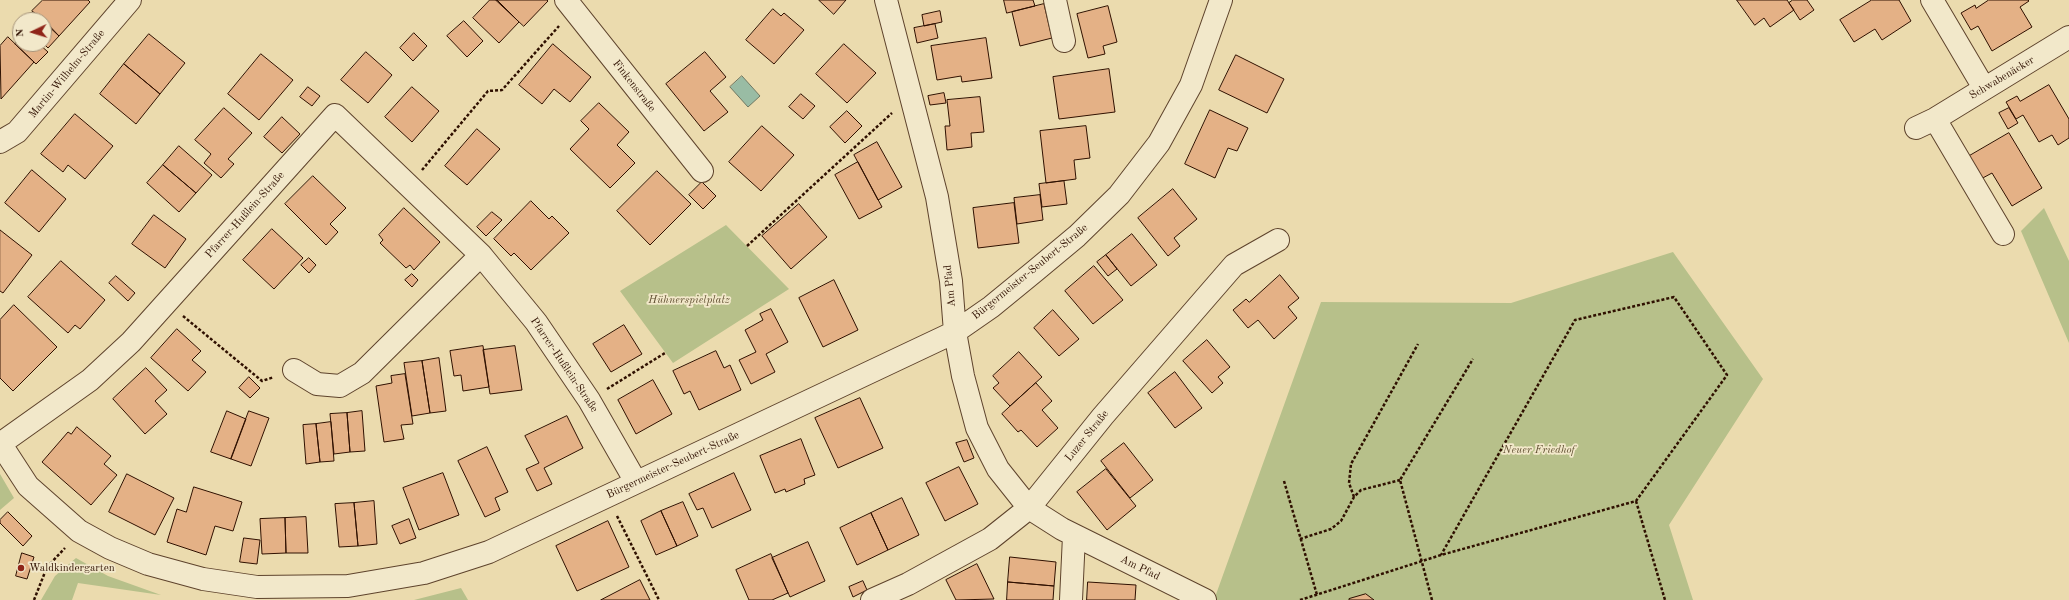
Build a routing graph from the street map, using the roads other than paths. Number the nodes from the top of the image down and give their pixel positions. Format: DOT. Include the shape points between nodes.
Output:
graph roads {
  1 [pos="130,0"];
  2 [pos="886,0"];
  3 [pos="1055,0"];
  4 [pos="1221,0"];
  5 [pos="1932,0"];
  6 [pos="570,5"];
  7 [pos="2069,37"];
  8 [pos="1064,41"];
  9 [pos="1984,88"];
  10 [pos="1935,119"];
  11 [pos="1916,128"];
  12 [pos="0,142"];
  13 [pos="702,171"];
  14 [pos="2003,234"];
  15 [pos="1278,240"];
  16 [pos="481,255"];
  17 [pos="955,332"];
  18 [pos="294,370"];
  19 [pos="0,443"];
  20 [pos="636,482"];
  21 [pos="1029,508"];
  22 [pos="1074,536"];
  23 [pos="912,592"];
  24 [pos="872,600"];
  25 [pos="1071,600"];
  26 [pos="1205,600"];
  1 -- 12 [label="street, Martin-Wilhelm-Straße" via="17,132"];
  2 -- 17 [label="street, Am Pfad" via="937,197 951,281"];
  3 -- 8 [label="street"];
  4 -- 17 [label="street, Bürgermeister-Seubert-Straße" via="1191,85 1159,143 1119,195 1078,236 991,307"];
  5 -- 9 [label="street"];
  6 -- 13 [label="street, Finkenstraße"];
  7 -- 9 [label="street, Schwabenäcker"];
  9 -- 10 [label="street, Schwabenäcker"];
  10 -- 11 [label="street, Schwabenäcker"];
  10 -- 14 [label="street"];
  15 -- 21 [label="street, Luzer Straße" via="1234,265 1103,416"];
  16 -- 18 [label="street" via="362,373 340,386 317,384"];
  16 -- 19 [label="street, Pfarrer-Hußlein-Straße" via="335,115 110,363"];
  16 -- 20 [label="street, Pfarrer-Hußlein-Straße" via="536,322 589,400"];
  17 -- 20 [label="street, Bürgermeister-Seubert-Straße"];
  17 -- 21 [label="street, Am Pfad" via="963,376 977,428 998,469"];
  19 -- 20 [label="street, Bürgermeister-Seubert-Straße" via="28,486 79,531 148,564 203,579 257,587 348,586 424,573 489,552"];
  21 -- 22 [label="street, Am Pfad"];
  21 -- 23 [label="street, Luzer Straße" via="990,539"];
  22 -- 25 [label="street"];
  22 -- 26 [label="street, Am Pfad"];
  23 -- 24 [label="street, Luzer Straße"];
}
